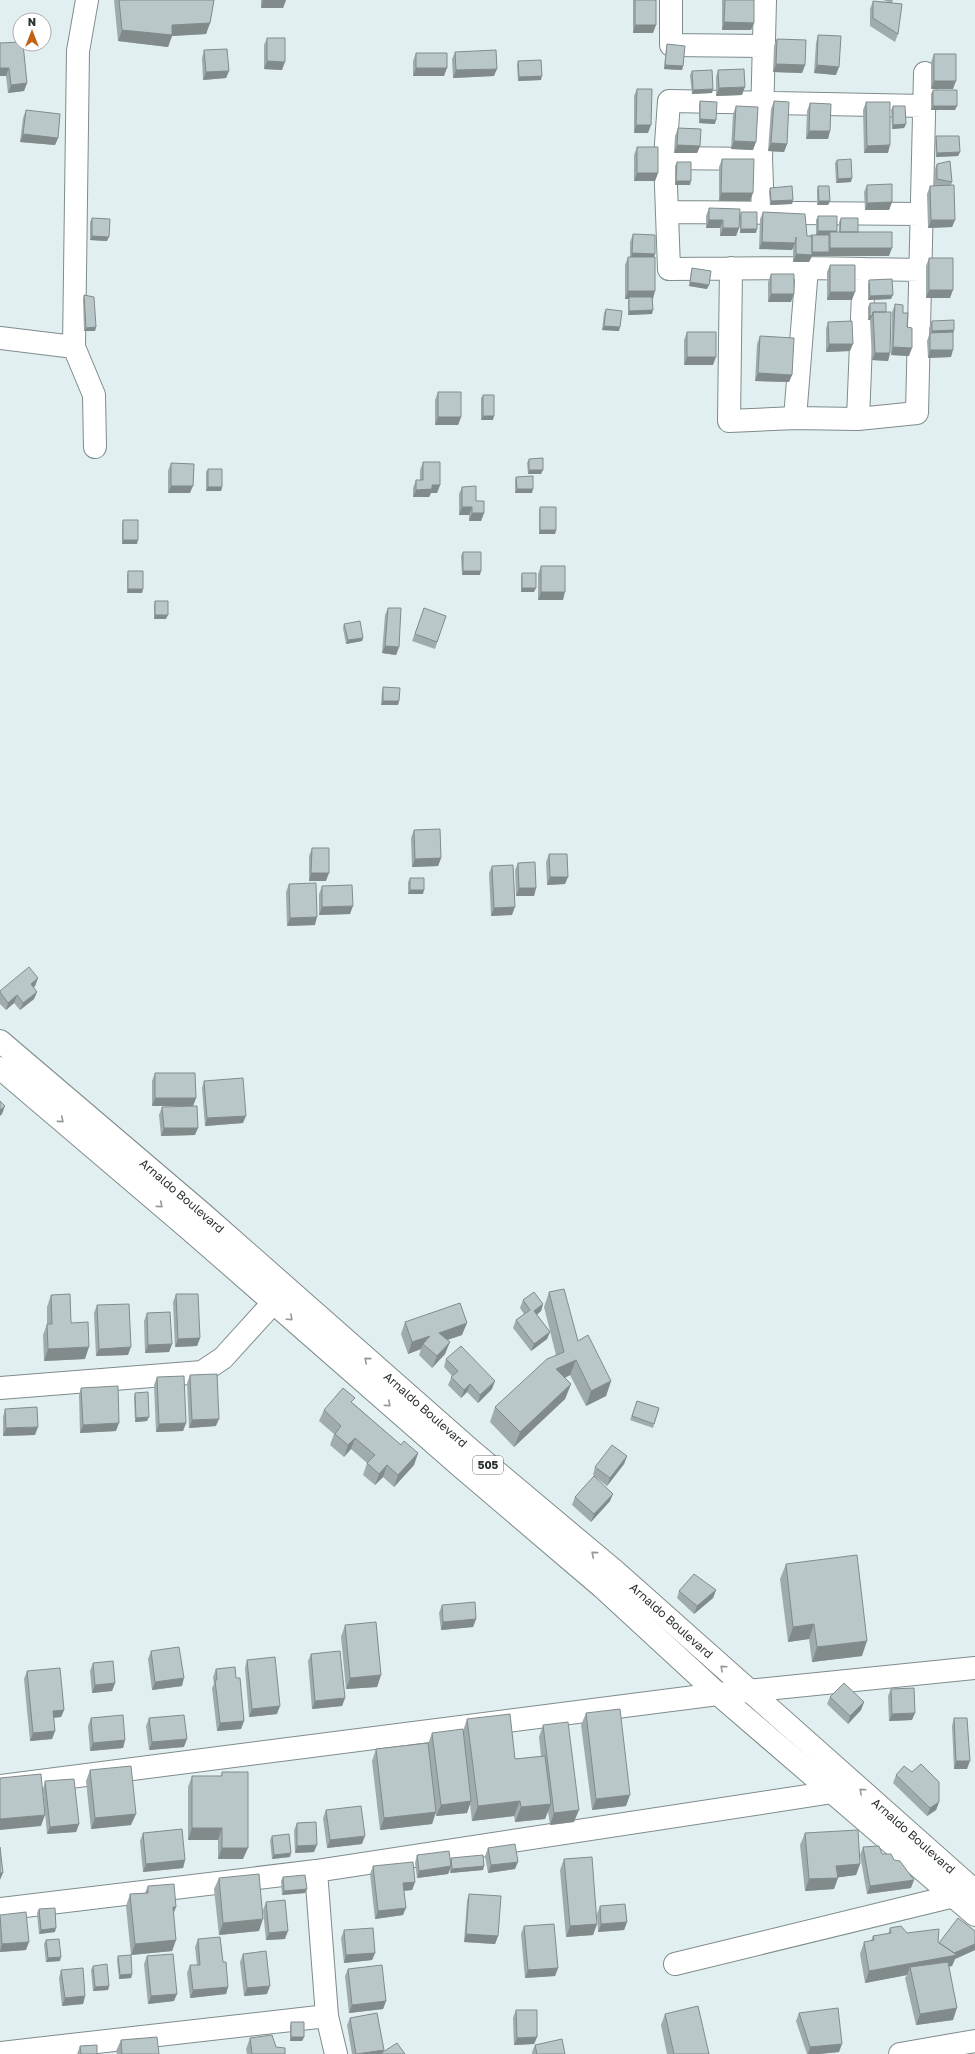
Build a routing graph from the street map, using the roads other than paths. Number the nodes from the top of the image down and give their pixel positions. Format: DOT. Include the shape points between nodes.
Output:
graph roads {
  1 [pos="87,0"];
  2 [pos="671,0"];
  3 [pos="765,0"];
  4 [pos="763,46"];
  5 [pos="925,72"];
  6 [pos="763,104"];
  7 [pos="924,106"];
  8 [pos="665,158"];
  9 [pos="761,159"];
  10 [pos="667,212"];
  11 [pos="763,212"];
  12 [pos="922,214"];
  13 [pos="731,268"];
  14 [pos="807,268"];
  15 [pos="864,269"];
  16 [pos="921,270"];
  17 [pos="0,338"];
  18 [pos="74,348"];
  19 [pos="795,418"];
  20 [pos="858,419"];
  21 [pos="95,447"];
  22 [pos="0,1040"];
  23 [pos="0,1068"];
  24 [pos="48,1096"];
  25 [pos="196,1221"];
  26 [pos="273,1303"];
  27 [pos="331,1342"];
  28 [pos="0,1388"];
  29 [pos="609,1580"];
  30 [pos="975,1668"];
  31 [pos="749,1691"];
  32 [pos="718,1694"];
  33 [pos="0,1786"];
  34 [pos="833,1792"];
  35 [pos="880,1820"];
  36 [pos="316,1871"];
  37 [pos="975,1891"];
  38 [pos="954,1896"];
  39 [pos="0,1909"];
  40 [pos="975,1915"];
  41 [pos="675,1964"];
  42 [pos="327,2016"];
  43 [pos="975,2041"];
  44 [pos="0,2053"];
  45 [pos="336,2054"];
  46 [pos="900,2054"];
  1 -- 18 [label="main road" via="78,51"];
  2 -- 4 [label="main road" via="671,44"];
  3 -- 4 [label="main road"];
  4 -- 6 [label="main road"];
  5 -- 7 [label="main road"];
  6 -- 7 [label="main road"];
  6 -- 8 [label="main road" via="669,101"];
  6 -- 9 [label="main road"];
  7 -- 12 [label="main road"];
  8 -- 9 [label="main road"];
  8 -- 10 [label="main road"];
  9 -- 11 [label="main road"];
  10 -- 11 [label="main road"];
  10 -- 13 [label="main road" via="669,268"];
  11 -- 12 [label="main road"];
  12 -- 16 [label="main road"];
  13 -- 14 [label="main road"];
  13 -- 19 [label="main road" via="729,421"];
  14 -- 15 [label="main road"];
  14 -- 19 [label="main road"];
  15 -- 16 [label="main road"];
  15 -- 20 [label="main road"];
  16 -- 20 [label="main road" via="917,413"];
  17 -- 18 [label="main road"];
  18 -- 21 [label="main road" via="94,395"];
  19 -- 20 [label="main road"];
  22 -- 24 [label="main road, Arnaldo Boulevard / 505"];
  23 -- 24 [label="main road, Arnaldo Boulevard / 505"];
  24 -- 25 [label="main road, Arnaldo Boulevard / 505"];
  25 -- 26 [label="main road, Arnaldo Boulevard / 505"];
  25 -- 27 [label="main road, Arnaldo Boulevard / 505"];
  26 -- 27 [label="main road, Arnaldo Boulevard / 505, one-way"];
  26 -- 28 [label="main road" via="223,1358 202,1372"];
  27 -- 29 [label="main road, Arnaldo Boulevard / 505"];
  31 -- 29 [label="main road, Arnaldo Boulevard / 505, one-way"];
  29 -- 32 [label="main road, Arnaldo Boulevard / 505"];
  30 -- 31 [label="main road"];
  31 -- 32 [label="main road"];
  35 -- 31 [label="main road, Arnaldo Boulevard / 505, one-way"];
  32 -- 33 [label="main road"];
  32 -- 34 [label="main road, Arnaldo Boulevard / 505"];
  34 -- 35 [label="main road, Arnaldo Boulevard / 505"];
  34 -- 36 [label="main road"];
  35 -- 37 [label="main road, Arnaldo Boulevard / 505"];
  35 -- 38 [label="main road, Arnaldo Boulevard / 505"];
  36 -- 39 [label="main road"];
  36 -- 42 [label="main road"];
  38 -- 40 [label="main road, Arnaldo Boulevard / 505"];
  38 -- 41 [label="main road"];
  42 -- 44 [label="main road"];
  42 -- 45 [label="main road"];
  43 -- 46 [label="main road"];
}
